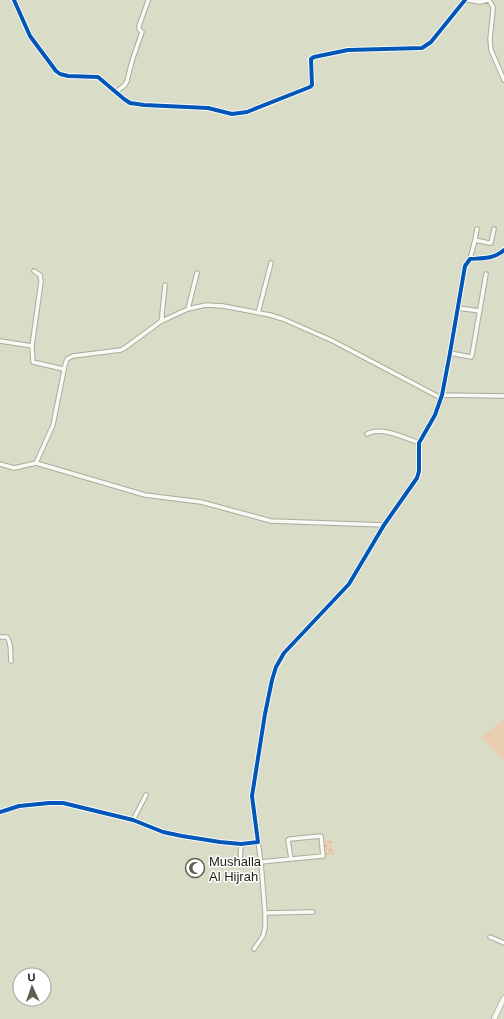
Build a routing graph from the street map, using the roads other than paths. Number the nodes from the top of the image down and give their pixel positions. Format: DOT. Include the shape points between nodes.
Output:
graph roads {
  1 [pos="14,0"];
  2 [pos="466,0"];
  3 [pos="488,0"];
  4 [pos="148,2"];
  5 [pos="504,80"];
  6 [pos="116,92"];
  7 [pos="476,229"];
  8 [pos="494,229"];
  9 [pos="475,240"];
  10 [pos="504,250"];
  11 [pos="470,259"];
  12 [pos="271,263"];
  13 [pos="34,270"];
  14 [pos="197,273"];
  15 [pos="486,274"];
  16 [pos="165,284"];
  17 [pos="458,308"];
  18 [pos="188,309"];
  19 [pos="480,311"];
  20 [pos="258,313"];
  21 [pos="160,322"];
  22 [pos="0,341"];
  23 [pos="32,346"];
  24 [pos="450,353"];
  25 [pos="63,369"];
  26 [pos="504,396"];
  27 [pos="442,397"];
  28 [pos="368,434"];
  29 [pos="419,443"];
  30 [pos="36,463"];
  31 [pos="0,464"];
  32 [pos="384,525"];
  33 [pos="0,637"];
  34 [pos="11,661"];
  35 [pos="146,795"];
  36 [pos="0,812"];
  37 [pos="133,820"];
  38 [pos="258,842"];
  39 [pos="241,844"];
  40 [pos="291,859"];
  41 [pos="240,861"];
  42 [pos="261,862"];
  43 [pos="313,912"];
  44 [pos="265,913"];
  45 [pos="490,937"];
  46 [pos="504,943"];
  47 [pos="254,949"];
  48 [pos="504,998"];
  49 [pos="494,1019"];
  1 -- 6 [label="street" via="30,36 56,71 68,76 96,76"];
  2 -- 3 [label="street"];
  2 -- 6 [label="street" via="426,46 348,50 314,57 311,59 310,87 247,112 232,114 208,108 130,103"];
  3 -- 5 [label="street" via="493,7 491,50"];
  4 -- 6 [label="street" via="139,26 142,32 127,81"];
  7 -- 9 [label="street"];
  8 -- 9 [label="street" via="491,243"];
  9 -- 11 [label="street"];
  10 -- 11 [label="street" via="492,257"];
  11 -- 17 [label="street" via="464,269"];
  12 -- 20 [label="street"];
  13 -- 23 [label="street" via="40,275 41,282"];
  14 -- 18 [label="street"];
  15 -- 19 [label="street"];
  16 -- 21 [label="street"];
  17 -- 19 [label="street"];
  17 -- 24 [label="street"];
  18 -- 20 [label="street" via="218,305"];
  18 -- 21 [label="street"];
  19 -- 24 [label="street" via="472,356"];
  20 -- 27 [label="street" via="283,319 321,335"];
  21 -- 25 [label="street" via="118,351 73,356 67,359"];
  22 -- 23 [label="street"];
  23 -- 25 [label="street" via="33,362"];
  24 -- 27 [label="street"];
  25 -- 30 [label="street" via="53,425"];
  26 -- 27 [label="street"];
  27 -- 29 [label="street"];
  28 -- 29 [label="street" via="384,432"];
  29 -- 32 [label="street" via="418,475"];
  30 -- 31 [label="street" via="14,468"];
  30 -- 32 [label="street" via="145,495 201,502 271,521"];
  32 -- 38 [label="street" via="349,584 284,653 273,674 252,796"];
  33 -- 34 [label="street" via="7,637 9,640"];
  35 -- 37 [label="street"];
  36 -- 37 [label="street" via="19,806 56,802"];
  37 -- 39 [label="street" via="163,832"];
  38 -- 39 [label="street"];
  38 -- 42 [label="street"];
  39 -- 41 [label="street"];
  40 -- 40 [label="street" via="288,840 321,836 323,856"];
  40 -- 42 [label="street"];
  42 -- 44 [label="street"];
  43 -- 44 [label="street"];
  44 -- 47 [label="street" via="264,933"];
  45 -- 46 [label="street"];
  48 -- 49 [label="street"];
}
